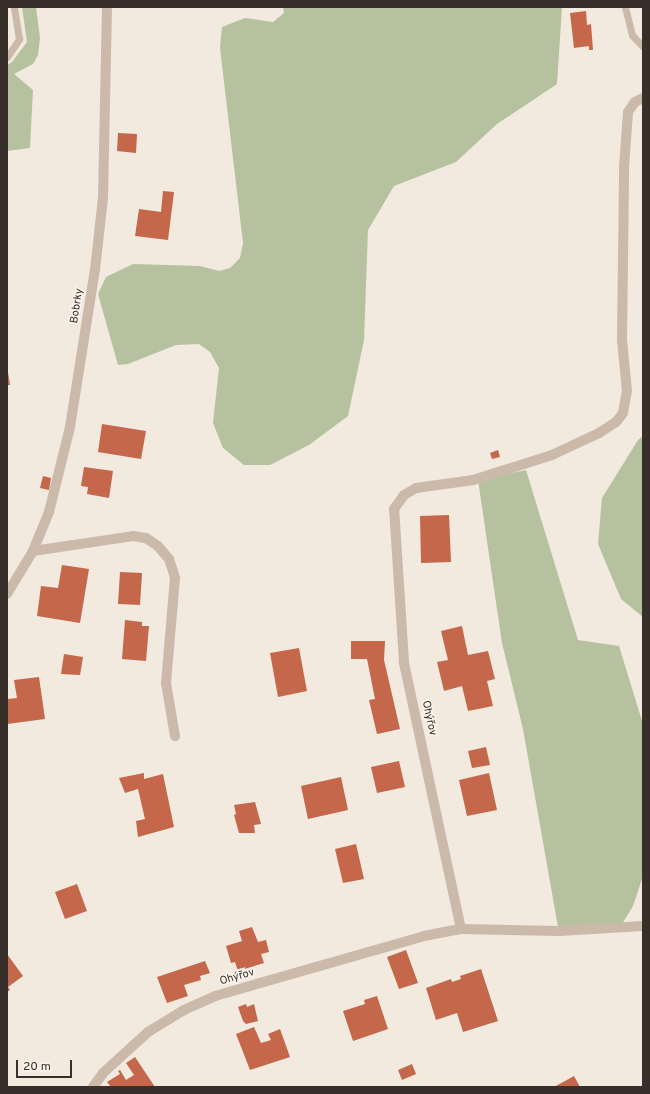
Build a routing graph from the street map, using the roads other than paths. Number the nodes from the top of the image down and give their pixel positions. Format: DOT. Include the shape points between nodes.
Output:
graph roads {
  1 [pos="14,7"];
  2 [pos="107,7"];
  3 [pos="625,7"];
  4 [pos="643,47"];
  5 [pos="7,57"];
  6 [pos="643,98"];
  7 [pos="33,551"];
  8 [pos="7,594"];
  9 [pos="175,736"];
  10 [pos="643,926"];
  11 [pos="461,929"];
  12 [pos="93,1087"];
  1 -- 5 [label="lane" via="18,39"];
  2 -- 7 [label="street, Bobrky" via="103,198 95,270 61,468 49,512"];
  3 -- 4 [label="lane" via="632,35"];
  6 -- 11 [label="street, Ohýřov" via="635,102 628,112 624,167 622,340 627,391 623,413 616,422 599,433 552,455 473,480 416,488 404,495 394,510 404,662"];
  7 -- 8 [label="street, Bobrky"];
  7 -- 9 [label="street" via="133,536 146,538 158,546 169,559 175,578 166,683"];
  10 -- 11 [label="street, Ohýřov" via="559,932"];
  11 -- 12 [label="street, Ohýřov" via="424,936 215,996 184,1010 148,1032 103,1073"];
}
